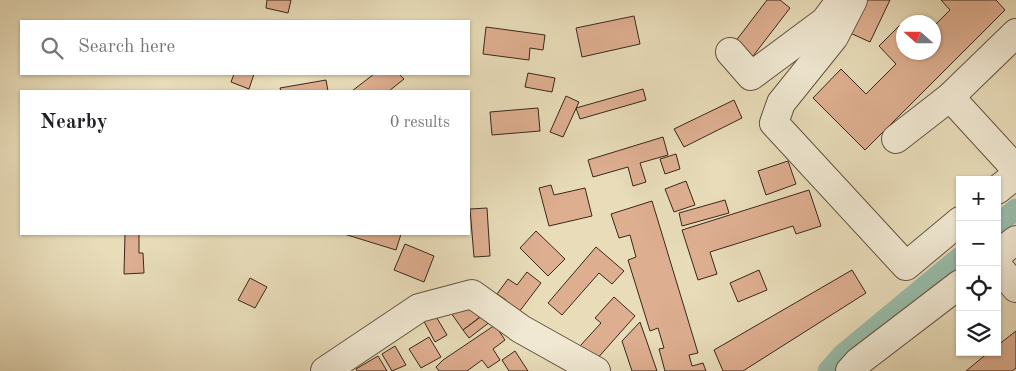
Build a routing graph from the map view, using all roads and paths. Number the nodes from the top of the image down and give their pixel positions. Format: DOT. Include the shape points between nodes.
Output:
graph roads {
  1 [pos="841,0"];
  2 [pos="852,0"];
  3 [pos="1016,33"];
  4 [pos="730,52"];
  5 [pos="950,97"];
  6 [pos="896,139"];
  7 [pos="1016,169"];
  8 [pos="1016,175"];
  9 [pos="1001,187"];
  10 [pos="956,224"];
  11 [pos="1016,240"];
  12 [pos="1001,253"];
  13 [pos="998,266"];
  14 [pos="956,287"];
  15 [pos="1016,288"];
  16 [pos="325,371"];
  17 [pos="596,371"];
  18 [pos="850,371"];
  1 -- 4 [label="street" via="825,22 751,76"];
  2 -- 10 [label="street" via="834,37 781,103 774,123 906,266"];
  3 -- 5 [label="street"];
  5 -- 6 [label="street"];
  5 -- 7 [label="street"];
  8 -- 9 [label="street"];
  11 -- 12 [label="street"];
  13 -- 15 [label="street"];
  14 -- 18 [label="street"];
  16 -- 17 [label="street" via="419,308 472,294 521,329"];
}
